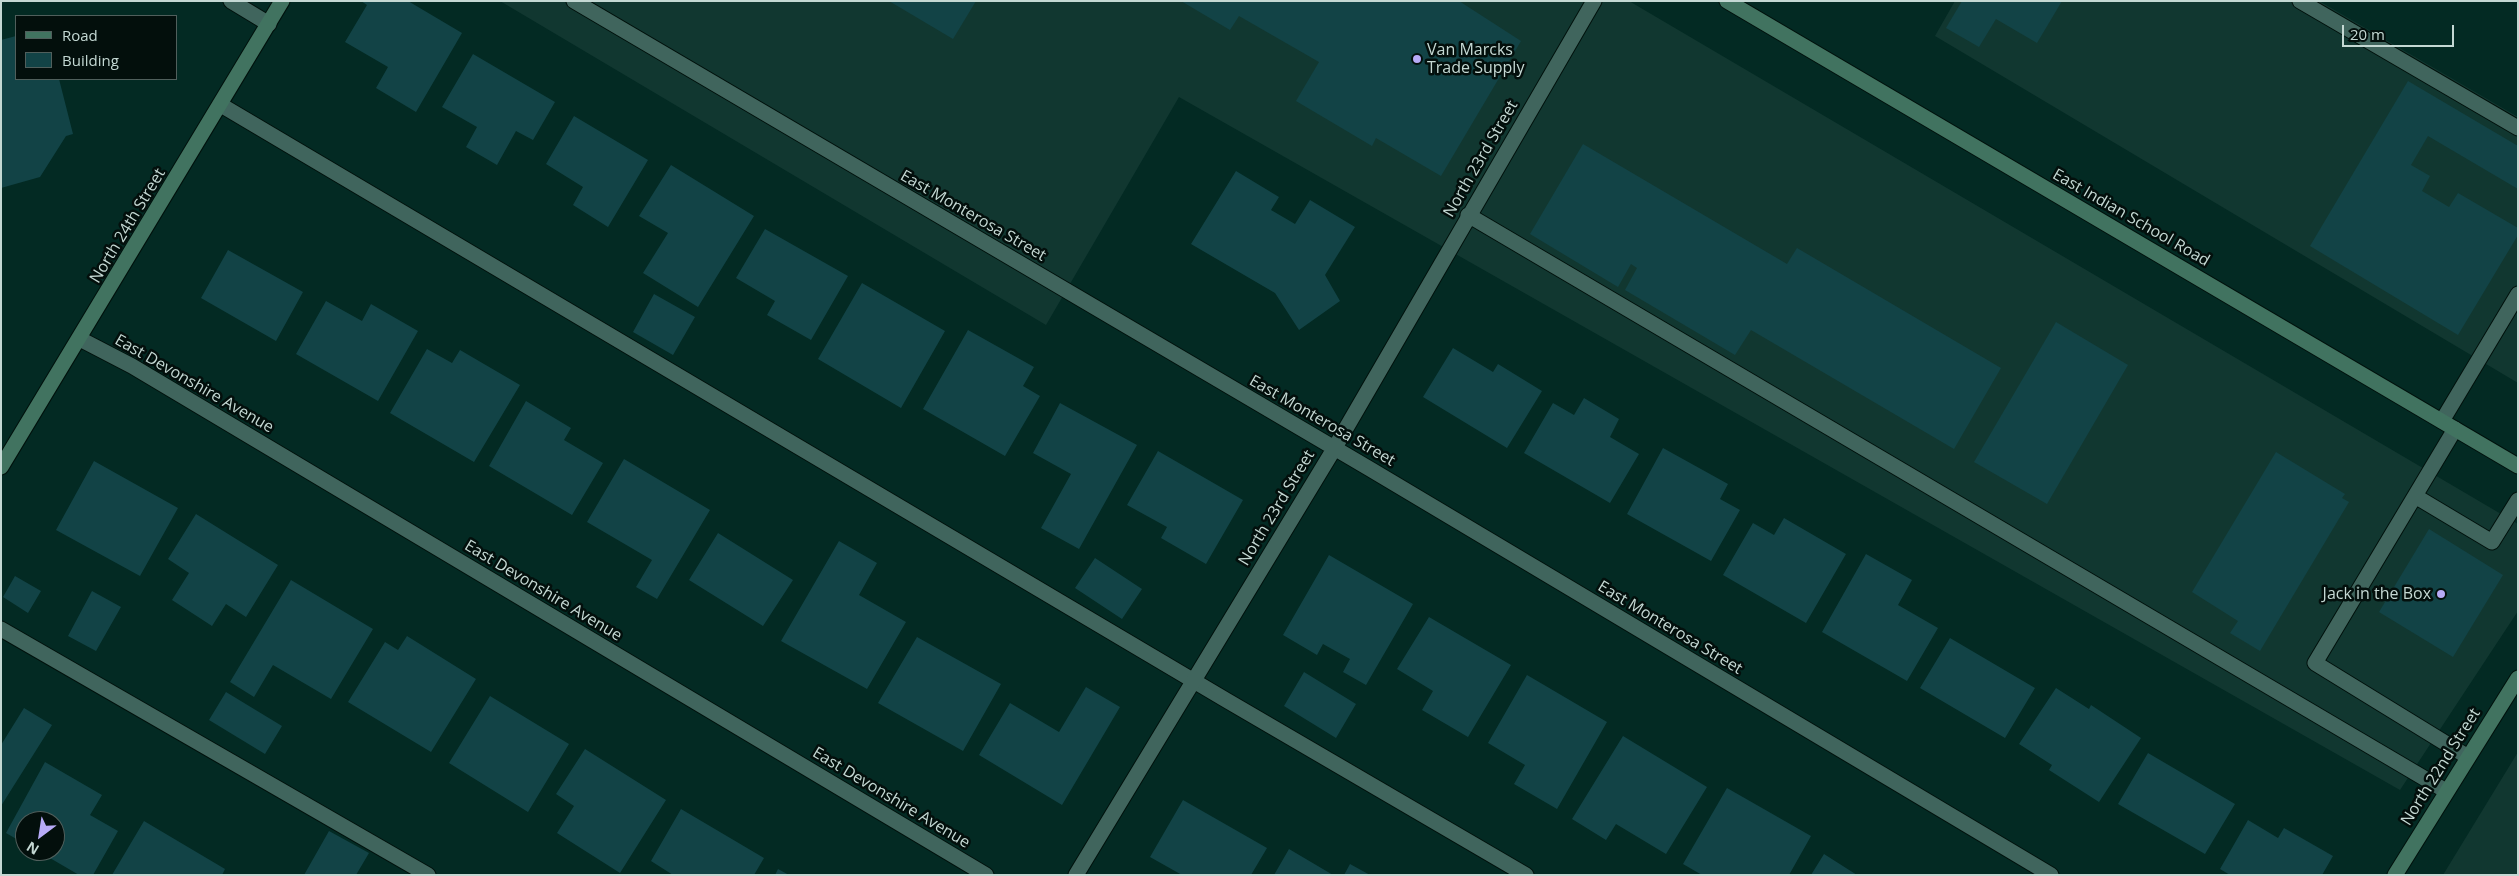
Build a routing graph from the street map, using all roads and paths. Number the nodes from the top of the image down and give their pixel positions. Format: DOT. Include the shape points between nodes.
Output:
graph roads {
  1 [pos="231,1"];
  2 [pos="282,1"];
  3 [pos="574,1"];
  4 [pos="1594,1"];
  5 [pos="1727,1"];
  6 [pos="2300,1"];
  7 [pos="269,24"];
  8 [pos="221,105"];
  9 [pos="2518,128"];
  10 [pos="1468,215"];
  11 [pos="2518,294"];
  12 [pos="80,339"];
  13 [pos="2448,425"];
  14 [pos="1334,449"];
  15 [pos="2518,466"];
  16 [pos="1,467"];
  17 [pos="2415,496"];
  18 [pos="2518,500"];
  19 [pos="1,630"];
  20 [pos="2518,678"];
  21 [pos="1194,681"];
  22 [pos="2468,757"];
  23 [pos="2446,791"];
  24 [pos="428,875"];
  25 [pos="986,875"];
  26 [pos="1076,875"];
  27 [pos="1526,875"];
  28 [pos="2051,875"];
  29 [pos="2395,875"];
  1 -- 7 [label="street"];
  2 -- 7 [label="main road, North 24th Street"];
  3 -- 14 [label="street, East Monterosa Street"];
  4 -- 10 [label="street, North 23rd Street"];
  5 -- 13 [label="main road, East Indian School Road"];
  6 -- 9 [label="street"];
  7 -- 8 [label="main road, North 24th Street"];
  8 -- 12 [label="main road, North 24th Street"];
  8 -- 21 [label="street"];
  10 -- 14 [label="street, North 23rd Street"];
  10 -- 23 [label="street"];
  11 -- 13 [label="street"];
  12 -- 16 [label="main road, North 24th Street"];
  12 -- 25 [label="street, East Devonshire Avenue" via="132,366"];
  13 -- 15 [label="main road, East Indian School Road"];
  13 -- 17 [label="street"];
  14 -- 21 [label="street, North 23rd Street"];
  14 -- 28 [label="street, East Monterosa Street"];
  17 -- 18 [label="street" via="2492,542"];
  17 -- 22 [label="street" via="2315,663"];
  19 -- 24 [label="street"];
  20 -- 22 [label="main road, North 22nd Street"];
  21 -- 26 [label="street, North 23rd Street"];
  21 -- 27 [label="street"];
  22 -- 23 [label="main road, North 22nd Street"];
  23 -- 29 [label="main road, North 22nd Street"];
}
